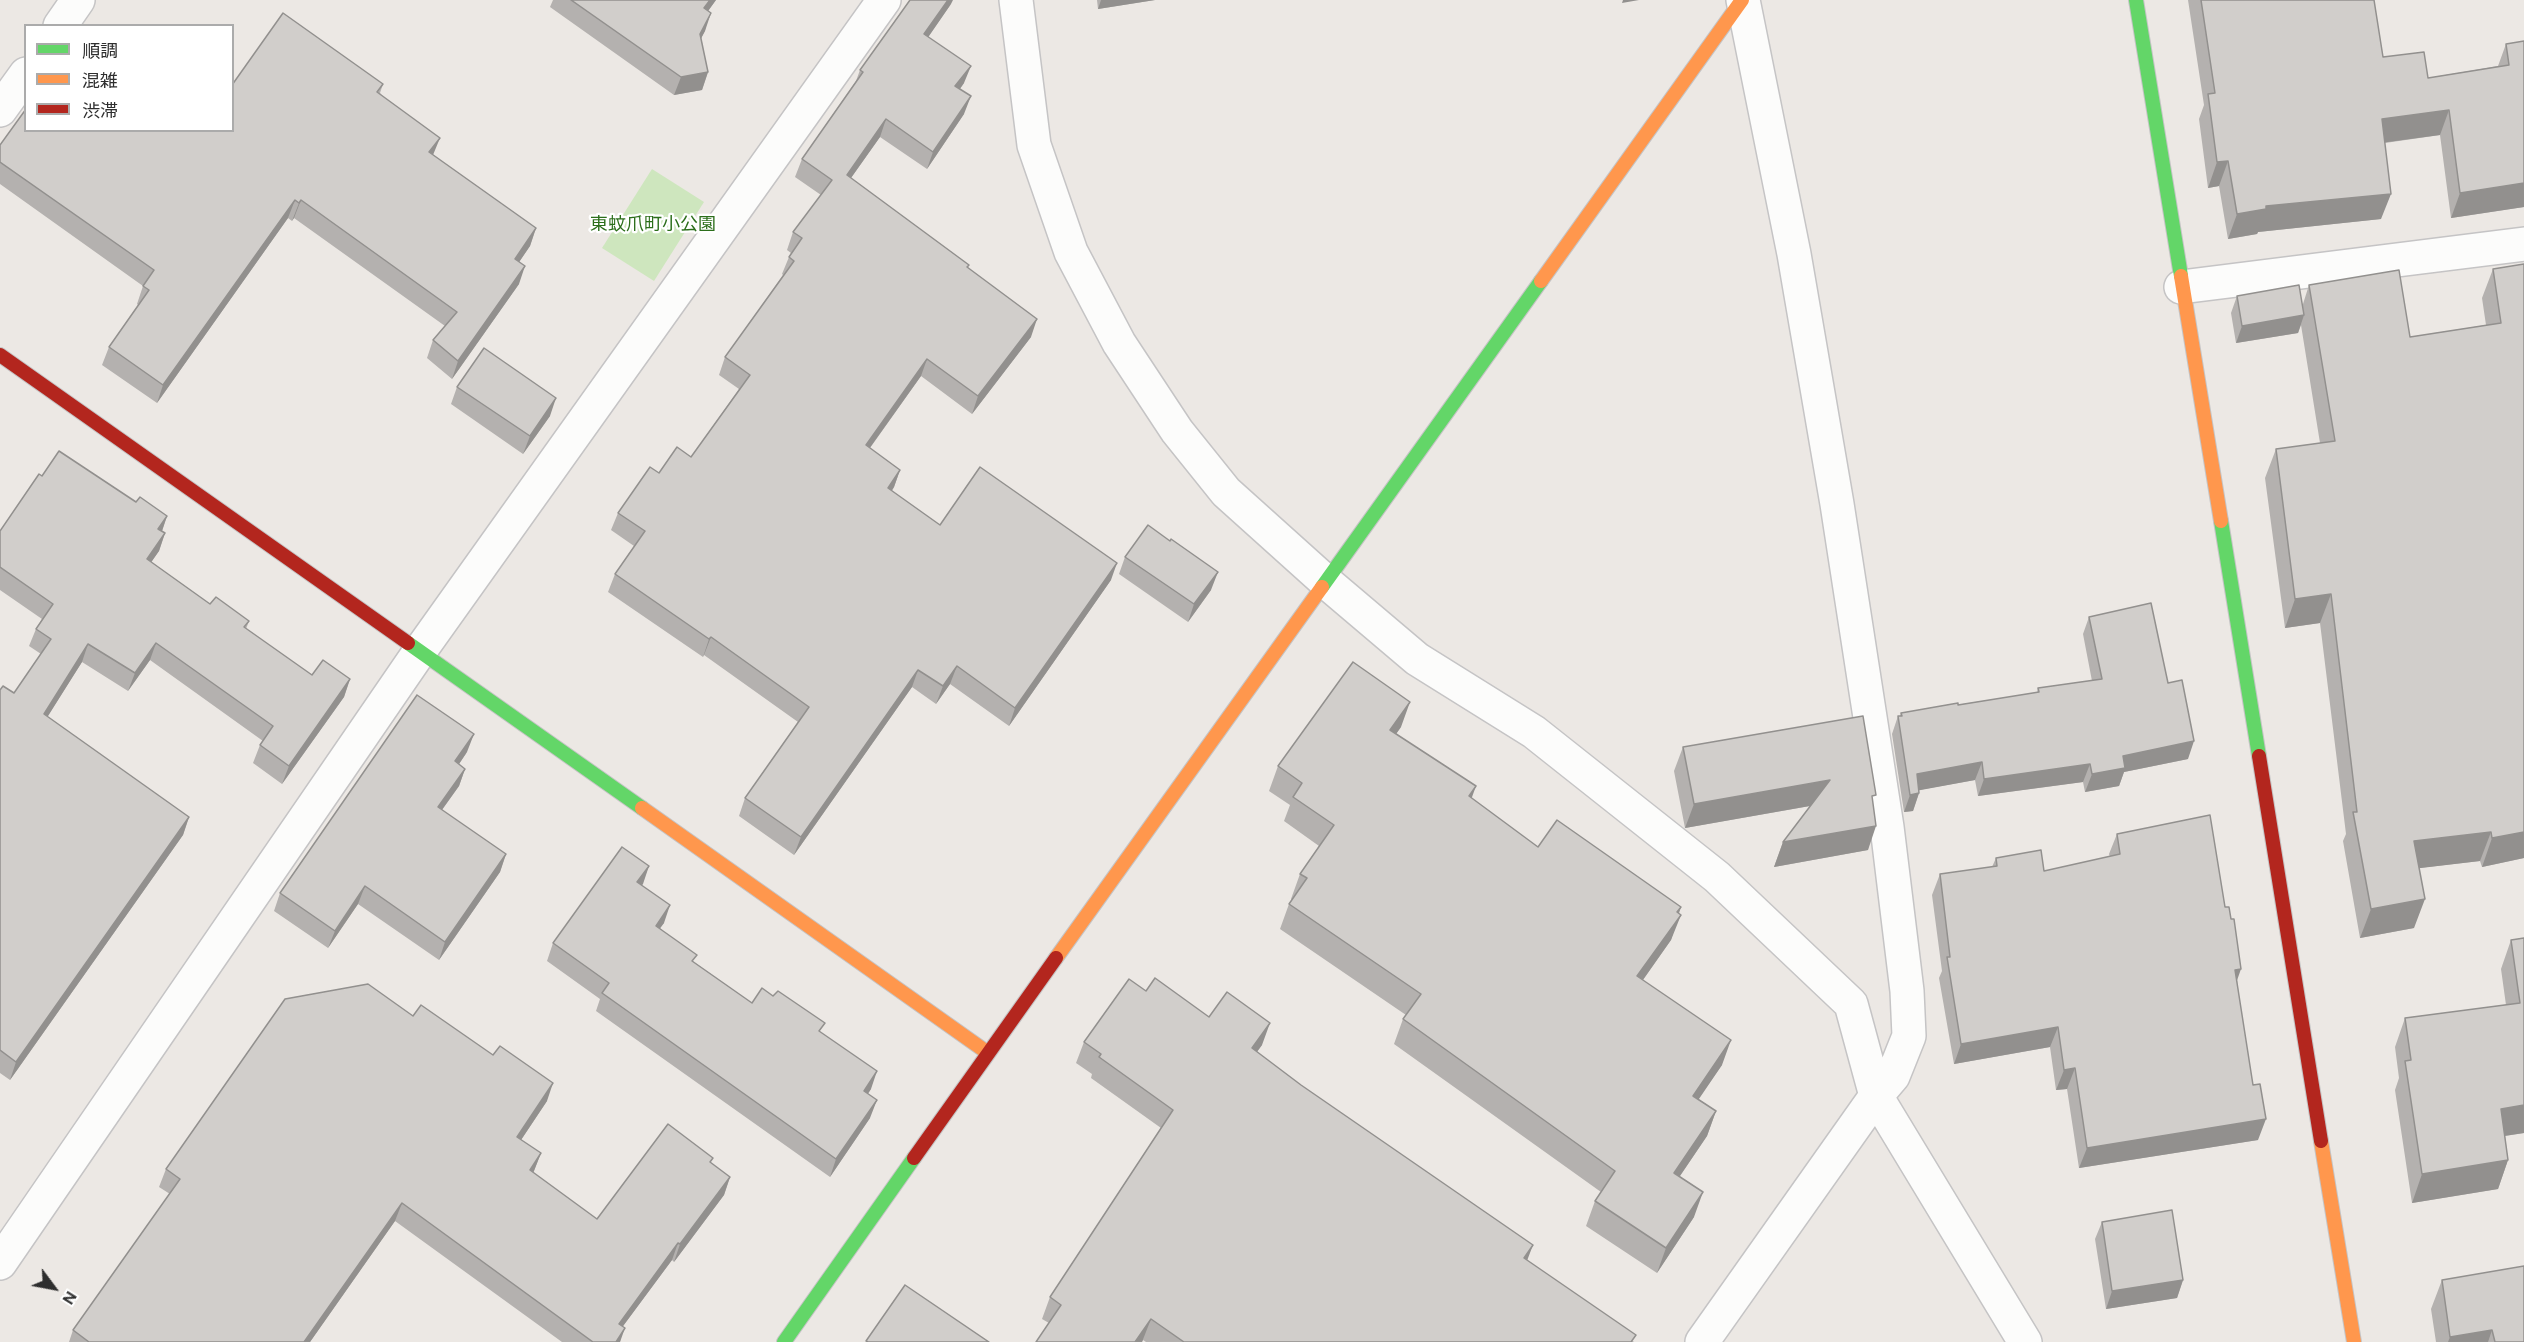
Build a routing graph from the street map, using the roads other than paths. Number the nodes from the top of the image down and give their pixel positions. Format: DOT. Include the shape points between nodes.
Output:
graph roads {
  1 [pos="78,0"];
  2 [pos="884,0"];
  3 [pos="1016,0"];
  4 [pos="1742,0"];
  5 [pos="2136,0"];
  6 [pos="61,24"];
  7 [pos="24,77"];
  8 [pos="0,110"];
  9 [pos="2524,244"];
  10 [pos="2181,287"];
  11 [pos="0,355"];
  12 [pos="1326,581"];
  13 [pos="420,651"];
  14 [pos="988,1053"];
  15 [pos="1876,1096"];
  16 [pos="0,1263"];
  17 [pos="784,1342"];
  18 [pos="1702,1342"];
  19 [pos="2025,1342"];
  20 [pos="2354,1342"];
  1 -- 6 [label="street"];
  2 -- 13 [label="street"];
  3 -- 12 [label="street" via="1034,145 1071,252 1119,343 1177,431 1226,492"];
  4 -- 12 [label="street"];
  4 -- 15 [label="street" via="1794,254 1831,470 1885,815 1907,991 1909,1036 1893,1076"];
  5 -- 10 [label="street"];
  7 -- 8 [label="street"];
  9 -- 10 [label="street"];
  10 -- 20 [label="street"];
  11 -- 13 [label="street"];
  12 -- 14 [label="street"];
  12 -- 15 [label="street" via="1417,659 1534,732 1717,877 1851,1004"];
  13 -- 14 [label="street"];
  13 -- 16 [label="street"];
  14 -- 17 [label="street"];
  15 -- 18 [label="street"];
  15 -- 19 [label="street"];
}
